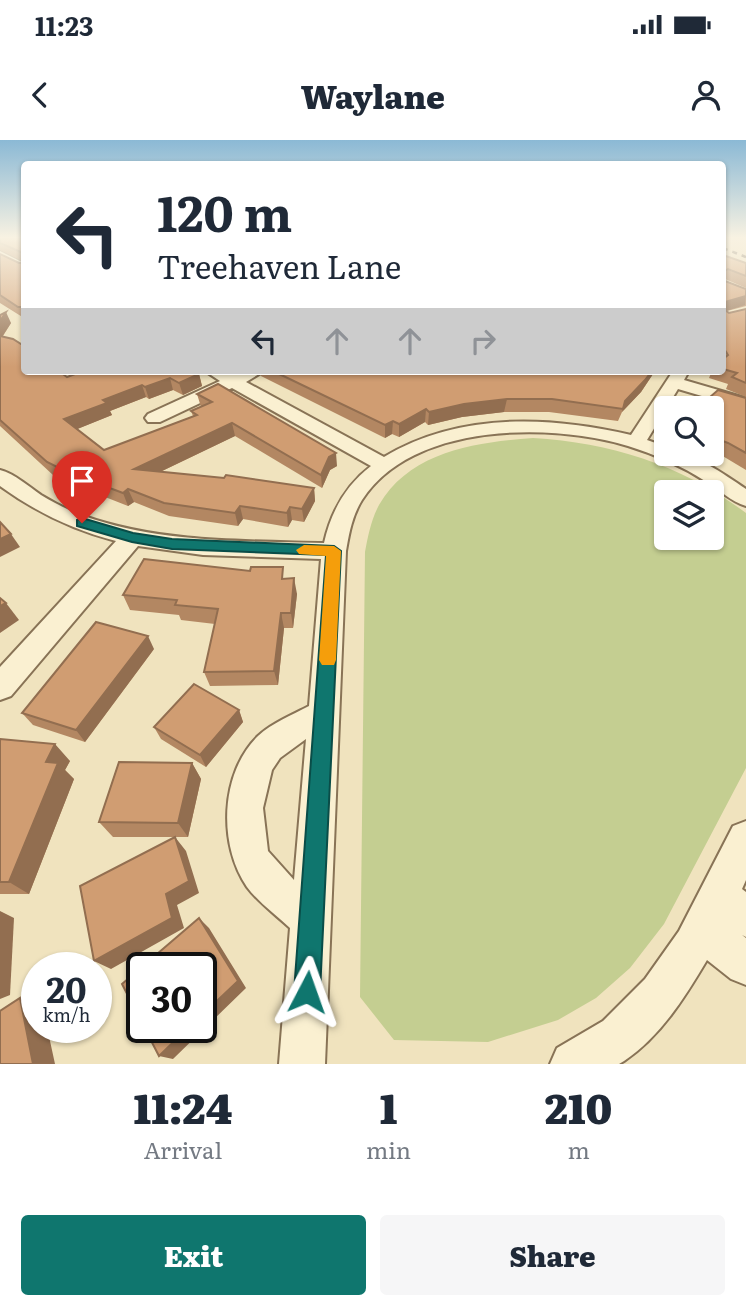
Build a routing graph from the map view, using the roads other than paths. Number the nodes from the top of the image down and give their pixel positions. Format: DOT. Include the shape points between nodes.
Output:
graph roads {
  1 [pos="220,375"];
  2 [pos="247,375"];
  3 [pos="678,377"];
  4 [pos="232,382"];
  5 [pos="746,404"];
  6 [pos="154,418"];
  7 [pos="636,443"];
  8 [pos="384,465"];
  9 [pos="6,488"];
  10 [pos="746,499"];
  11 [pos="132,538"];
  12 [pos="334,551"];
  13 [pos="0,687"];
  14 [pos="325,713"];
  15 [pos="746,839"];
  16 [pos="722,913"];
  17 [pos="312,921"];
  18 [pos="746,964"];
  19 [pos="302,1064"];
  20 [pos="573,1064"];
  1 -- 4 [label="street"];
  2 -- 4 [label="street"];
  3 -- 5 [label="street"];
  3 -- 7 [label="street"];
  4 -- 6 [label="street"];
  4 -- 8 [label="street"];
  7 -- 8 [label="street" via="565,429 495,428 443,438"];
  7 -- 10 [label="street" via="700,471"];
  8 -- 12 [label="street" via="351,500 340,521"];
  9 -- 11 [label="street" via="49,510"];
  11 -- 12 [label="street" via="218,548"];
  11 -- 13 [label="street"];
  12 -- 14 [label="street"];
  14 -- 17 [label="street"];
  14 -- 17 [label="street" via="271,745 257,761 244,807 245,839 259,873"];
  15 -- 16 [label="street"];
  16 -- 18 [label="street"];
  16 -- 20 [label="street" via="666,990 619,1037"];
  17 -- 19 [label="street"];
}
